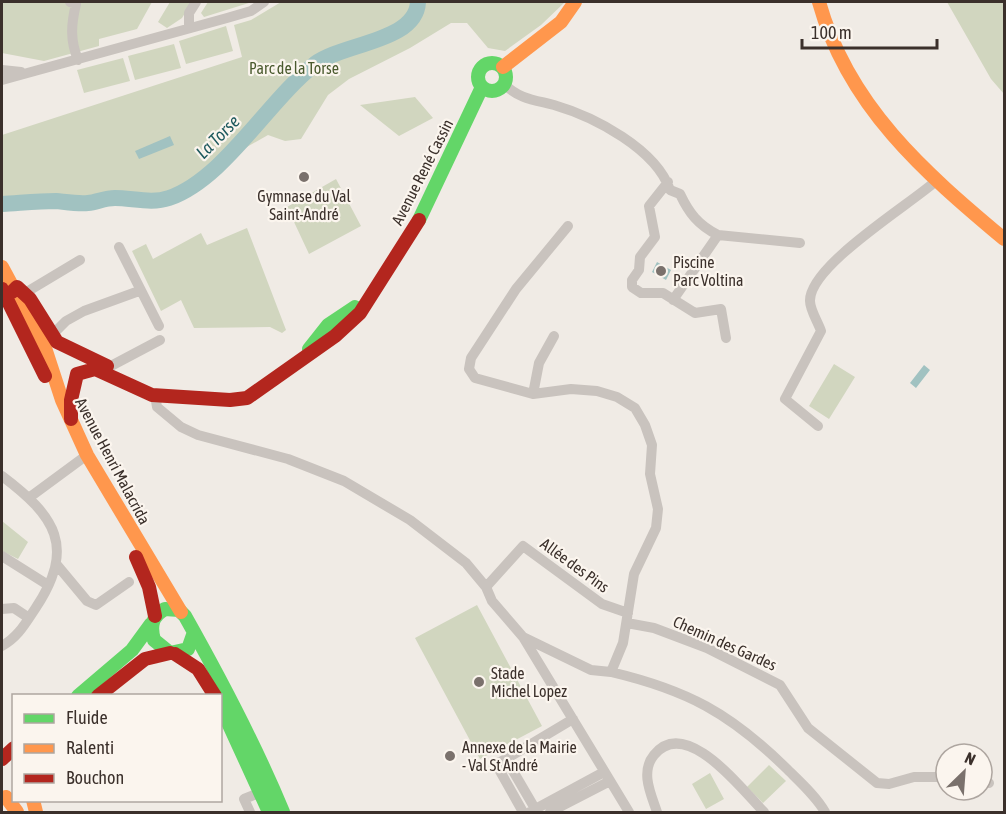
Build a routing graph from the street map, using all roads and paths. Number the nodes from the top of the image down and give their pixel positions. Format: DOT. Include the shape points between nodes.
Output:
graph roads {
  1 [pos="70,2"];
  2 [pos="196,2"];
  3 [pos="264,2"];
  4 [pos="575,2"];
  5 [pos="819,2"];
  6 [pos="189,28"];
  7 [pos="78,60"];
  8 [pos="503,67"];
  9 [pos="2,70"];
  10 [pos="30,73"];
  11 [pos="2,80"];
  12 [pos="504,84"];
  13 [pos="482,87"];
  14 [pos="936,181"];
  15 [pos="668,182"];
  16 [pos="568,226"];
  17 [pos="718,235"];
  18 [pos="1005,238"];
  19 [pos="800,243"];
  20 [pos="119,247"];
  21 [pos="80,260"];
  22 [pos="4,270"];
  23 [pos="15,289"];
  24 [pos="139,291"];
  25 [pos="674,300"];
  26 [pos="159,326"];
  27 [pos="51,336"];
  28 [pos="554,336"];
  29 [pos="726,338"];
  30 [pos="160,340"];
  31 [pos="65,348"];
  32 [pos="39,363"];
  33 [pos="109,367"];
  34 [pos="52,372"];
  35 [pos="77,374"];
  36 [pos="532,394"];
  37 [pos="162,405"];
  38 [pos="70,421"];
  39 [pos="818,426"];
  40 [pos="85,456"];
  41 [pos="2,476"];
  42 [pos="30,497"];
  43 [pos="2,556"];
  44 [pos="57,565"];
  45 [pos="129,582"];
  46 [pos="48,585"];
  47 [pos="486,587"];
  48 [pos="2,609"];
  49 [pos="181,612"];
  50 [pos="29,618"];
  51 [pos="627,618"];
  52 [pos="153,620"];
  53 [pos="194,632"];
  54 [pos="523,637"];
  55 [pos="2,646"];
  56 [pos="173,654"];
  57 [pos="611,672"];
  58 [pos="80,694"];
  59 [pos="101,694"];
  60 [pos="214,694"];
  61 [pos="222,709"];
  62 [pos="573,719"];
  63 [pos="506,759"];
  64 [pos="607,777"];
  65 [pos="934,777"];
  66 [pos="267,790"];
  67 [pos="7,797"];
  68 [pos="534,812"];
  69 [pos="17,813"];
  70 [pos="250,813"];
  71 [pos="269,813"];
  72 [pos="283,813"];
  73 [pos="523,813"];
  74 [pos="549,813"];
  75 [pos="629,813"];
  76 [pos="657,813"];
  77 [pos="764,813"];
  78 [pos="825,813"];
  1 -- 7 [label="street" via="76,4 71,27"];
  2 -- 6 [label="street" via="189,13"];
  3 -- 6 [label="street" via="251,11"];
  4 -- 8 [label="main road" via="561,22"];
  5 -- 14 [label="main road" via="827,37 844,70"];
  6 -- 7 [label="street"];
  7 -- 10 [label="street"];
  8 -- 12 [label="main road"];
  8 -- 13 [label="main road" via="494,63 483,65 477,75"];
  9 -- 10 [label="street"];
  10 -- 11 [label="street"];
  12 -- 13 [label="main road" via="493,91"];
  12 -- 15 [label="street" via="522,98 574,112 623,137 665,174"];
  13 -- 37 [label="main road, Avenue René Cassin" via="424,210 367,299 328,325 300,361 247,398"];
  14 -- 18 [label="main road"];
  14 -- 39 [label="street" via="914,201 856,239 812,289 809,302 821,331 784,399"];
  15 -- 17 [label="street" via="670,190 680,194 690,215"];
  15 -- 25 [label="street" via="649,206 655,237 640,257 632,286 641,293 658,291"];
  16 -- 36 [label="street" via="516,289 471,358 469,369 475,378"];
  17 -- 19 [label="street"];
  17 -- 25 [label="street"];
  20 -- 24 [label="street"];
  21 -- 23 [label="street"];
  22 -- 23 [label="main road, Avenue Henri Malacrida"];
  23 -- 27 [label="main road"];
  23 -- 32 [label="main road, Avenue Henri Malacrida" via="11,308"];
  23 -- 34 [label="main road, Avenue Henri Malacrida" via="44,345"];
  24 -- 26 [label="street"];
  24 -- 27 [label="street" via="84,311"];
  25 -- 29 [label="street" via="695,313 721,309"];
  27 -- 31 [label="main road"];
  28 -- 36 [label="street" via="539,363"];
  30 -- 33 [label="street"];
  31 -- 33 [label="main road"];
  31 -- 35 [label="main road" via="77,360"];
  32 -- 34 [label="main road"];
  32 -- 40 [label="main road, Avenue Henri Malacrida"];
  33 -- 37 [label="main road"];
  34 -- 35 [label="main road" via="65,377"];
  34 -- 38 [label="main road, Avenue Henri Malacrida"];
  35 -- 37 [label="main road" via="95,369 152,395"];
  35 -- 38 [label="main road"];
  36 -- 51 [label="street" via="571,389 597,391 635,408 645,425 652,446 650,474 658,508 656,528 634,574"];
  37 -- 47 [label="street" via="181,427 212,441 288,459 344,481 432,535 466,563"];
  38 -- 40 [label="main road, Avenue Henri Malacrida"];
  40 -- 42 [label="street"];
  40 -- 49 [label="main road, Avenue Henri Malacrida"];
  40 -- 52 [label="main road, Avenue Henri Malacrida" via="146,576"];
  41 -- 42 [label="street"];
  42 -- 44 [label="street" via="47,516 56,537"];
  43 -- 46 [label="street"];
  44 -- 45 [label="street" via="87,601 96,604"];
  44 -- 46 [label="street"];
  46 -- 50 [label="street"];
  47 -- 51 [label="street, Allée des Pins" via="523,546"];
  47 -- 54 [label="street" via="492,601"];
  48 -- 50 [label="street" via="14,608"];
  49 -- 52 [label="main road" via="170,608"];
  49 -- 53 [label="main road"];
  50 -- 55 [label="street" via="15,639"];
  51 -- 57 [label="street" via="623,643"];
  51 -- 65 [label="street, Chemin des Gardes" via="707,648 780,685 808,728 877,783"];
  52 -- 56 [label="main road" via="154,640"];
  52 -- 58 [label="main road" via="132,650"];
  53 -- 56 [label="main road" via="191,645"];
  53 -- 66 [label="main road" via="228,693"];
  54 -- 57 [label="street" via="591,670"];
  54 -- 62 [label="street"];
  56 -- 59 [label="main road" via="145,659"];
  56 -- 60 [label="main road" via="198,669"];
  57 -- 78 [label="street" via="663,686 727,716 791,773"];
  61 -- 66 [label="main road"];
  62 -- 63 [label="street"];
  62 -- 64 [label="street"];
  63 -- 68 [label="street"];
  63 -- 73 [label="street" via="496,764"];
  64 -- 68 [label="street"];
  64 -- 74 [label="street"];
  64 -- 75 [label="street"];
  66 -- 70 [label="street" via="244,800"];
  66 -- 71 [label="main road"];
  66 -- 72 [label="main road"];
  67 -- 69 [label="main road"];
  76 -- 77 [label="street" via="647,784 649,761 661,746 669,743 687,746 712,758"];
}
